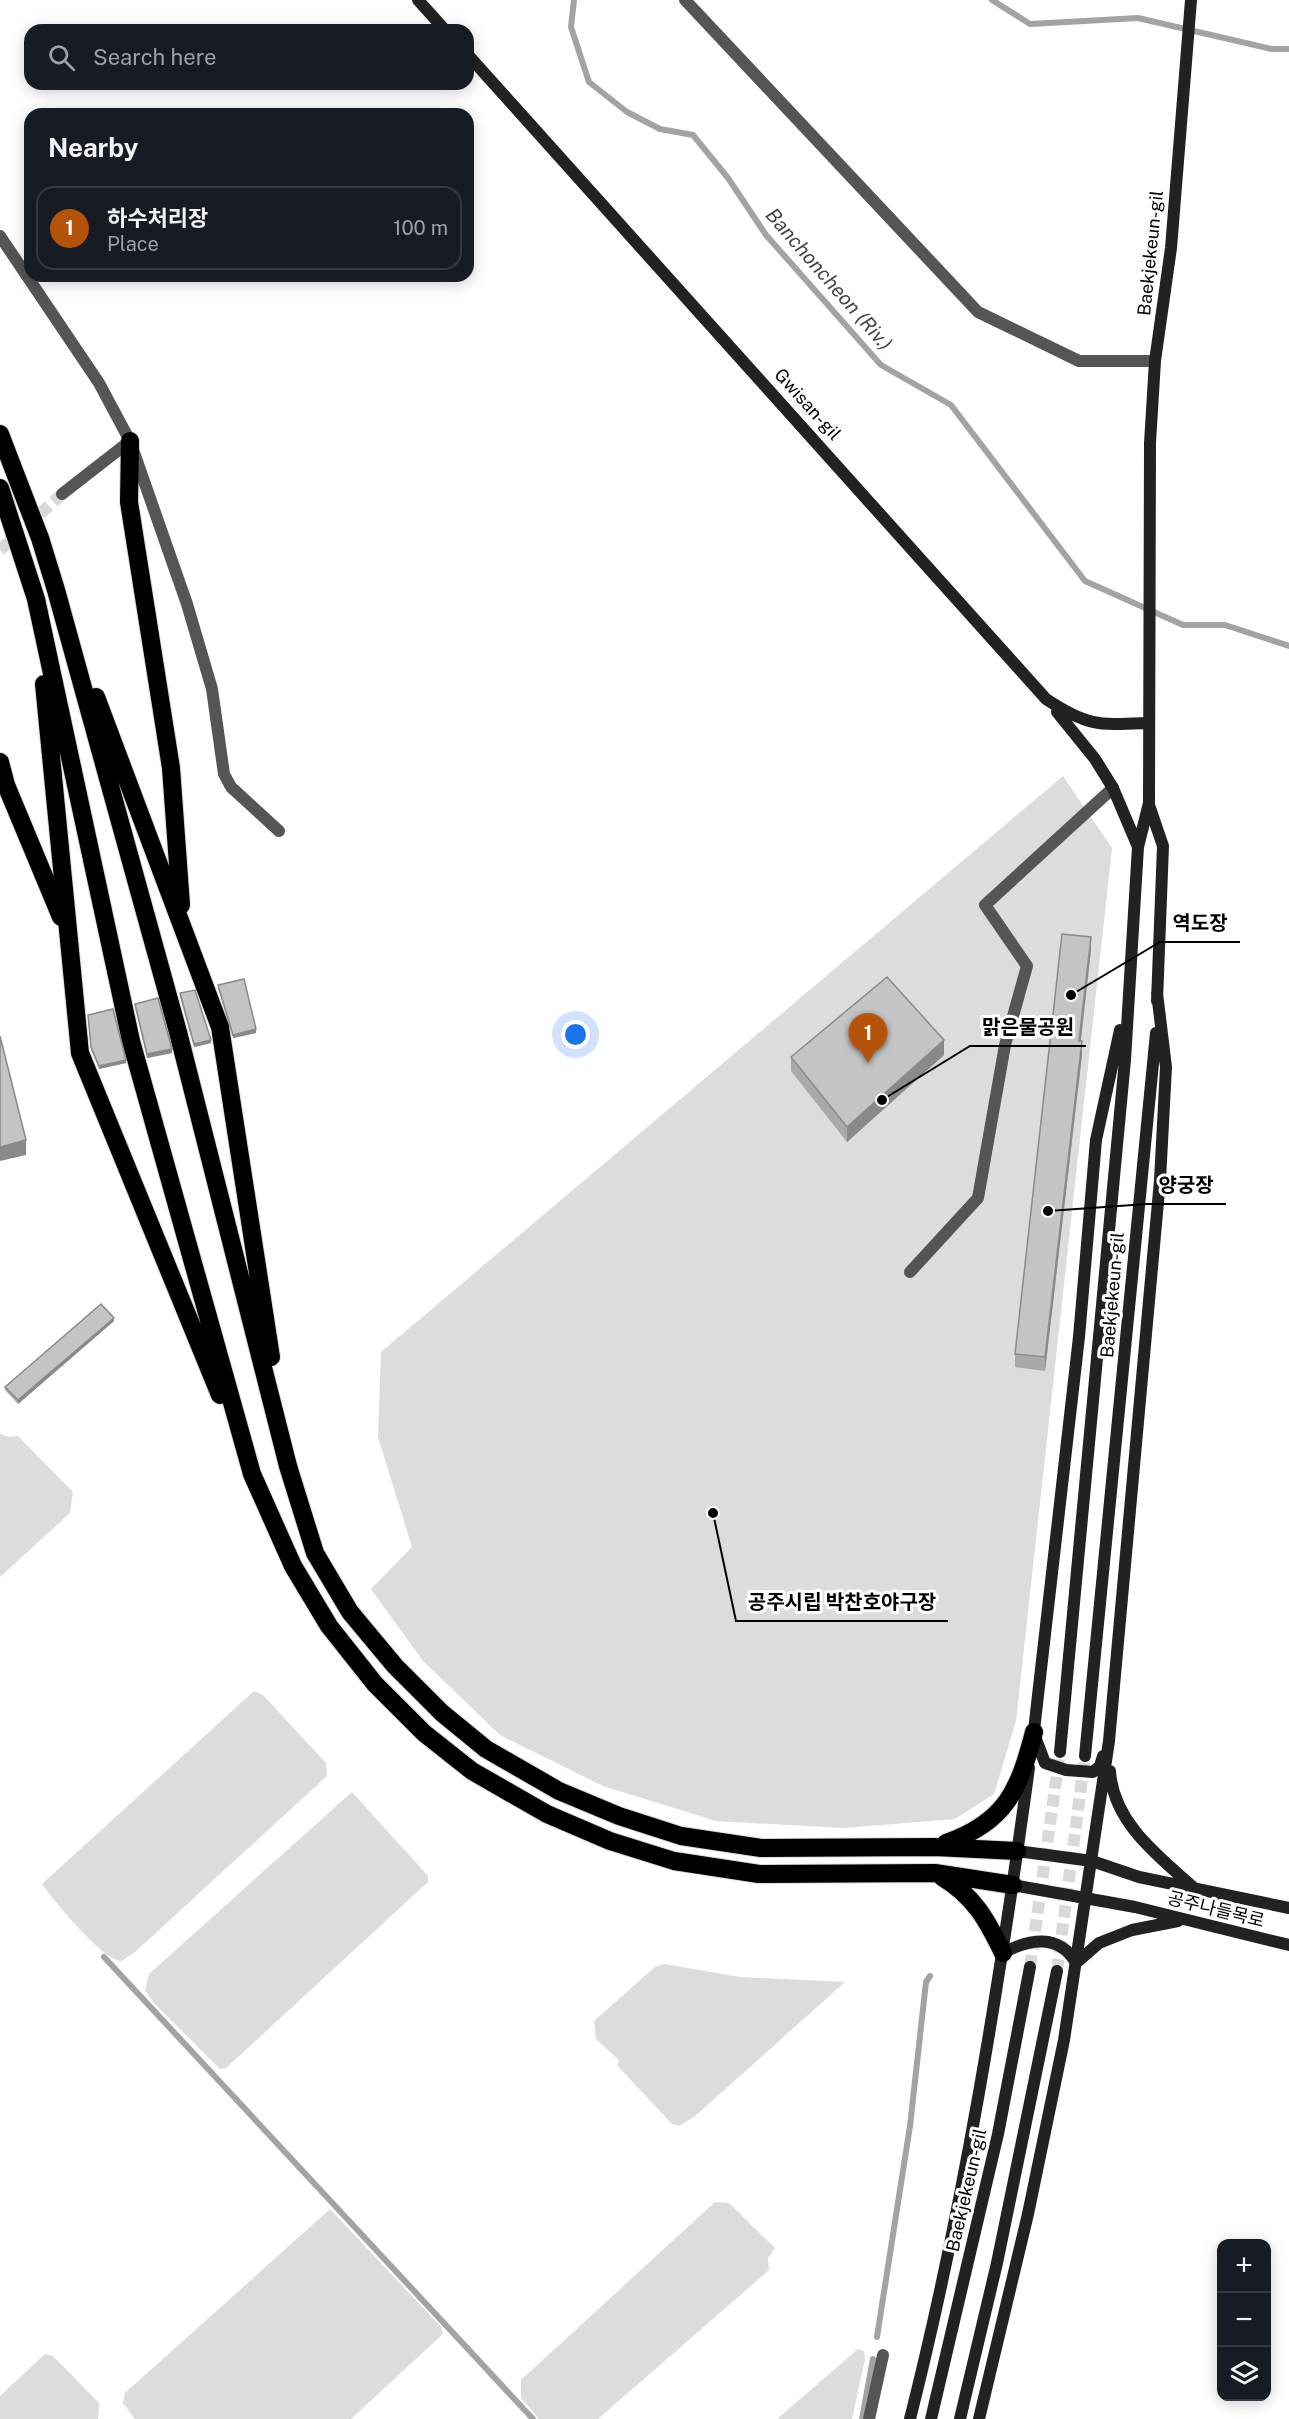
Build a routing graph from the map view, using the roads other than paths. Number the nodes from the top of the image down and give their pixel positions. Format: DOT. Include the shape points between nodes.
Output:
graph roads {
  1 [pos="418,0"];
  2 [pos="685,0"];
  3 [pos="1191,0"];
  4 [pos="440,24"];
  5 [pos="474,62"];
  6 [pos="0,236"];
  7 [pos="24,272"];
  8 [pos="31,282"];
  9 [pos="1155,362"];
  10 [pos="0,434"];
  11 [pos="130,441"];
  12 [pos="0,488"];
  13 [pos="62,494"];
  14 [pos="56,590"];
  15 [pos="36,598"];
  16 [pos="1046,699"];
  17 [pos="1148,723"];
  18 [pos="0,762"];
  19 [pos="1113,788"];
  20 [pos="1149,804"];
  21 [pos="279,831"];
  22 [pos="1138,847"];
  23 [pos="182,925"];
  24 [pos="69,935"];
  25 [pos="1157,993"];
  26 [pos="1127,997"];
  27 [pos="910,1272"];
  28 [pos="288,1466"];
  29 [pos="252,1474"];
  30 [pos="1034,1732"];
  31 [pos="1108,1741"];
  32 [pos="1060,1752"];
  33 [pos="1085,1756"];
  34 [pos="935,1847"];
  35 [pos="1017,1851"];
  36 [pos="1092,1861"];
  37 [pos="935,1874"];
  38 [pos="1013,1885"];
  39 [pos="1194,1887"];
  40 [pos="1086,1898"];
  41 [pos="1289,1908"];
  42 [pos="1182,1920"];
  43 [pos="1289,1945"];
  44 [pos="1003,1953"];
  45 [pos="1076,1963"];
  46 [pos="1030,1966"];
  47 [pos="1057,1971"];
  48 [pos="883,2355"];
  49 [pos="869,2419"];
  50 [pos="910,2419"];
  51 [pos="931,2419"];
  52 [pos="960,2419"];
  53 [pos="979,2419"];
  1 -- 4 [label="main road"];
  2 -- 9 [label="street" via="978,312 1079,361"];
  3 -- 9 [label="main road, Baekjekeun-gil" via="1171,248"];
  5 -- 16 [label="main road, Gwisan-gil"];
  6 -- 7 [label="street"];
  8 -- 11 [label="street" via="99,383"];
  9 -- 17 [label="main road, Baekjekeun-gil" via="1150,443"];
  10 -- 14 [label="highway"];
  11 -- 13 [label="street"];
  11 -- 21 [label="street" via="188,604 212,689 224,774 231,787"];
  11 -- 23 [label="highway" via="129,502 171,768"];
  12 -- 15 [label="highway"];
  14 -- 23 [label="highway"];
  14 -- 28 [label="highway" via="178,1032"];
  15 -- 24 [label="highway"];
  15 -- 29 [label="highway" via="131,1041"];
  16 -- 17 [label="main road, Gwisan-gil" via="1069,715 1098,725"];
  16 -- 19 [label="main road" via="1077,734"];
  17 -- 20 [label="main road, Baekjekeun-gil"];
  18 -- 24 [label="highway"];
  19 -- 22 [label="main road"];
  19 -- 27 [label="street" via="985,905 1027,966 1005,1045 978,1198"];
  20 -- 22 [label="main road, Baekjekeun-gil"];
  20 -- 25 [label="main road, Baekjekeun-gil" via="1162,846"];
  22 -- 26 [label="main road, Baekjekeun-gil"];
  23 -- 28 [label="highway" via="220,1027"];
  24 -- 29 [label="highway" via="80,1053"];
  25 -- 31 [label="main road" via="1166,1067 1160,1180"];
  25 -- 33 [label="main road, Baekjekeun-gil" via="1155,1066"];
  26 -- 30 [label="main road" via="1096,1140 1078,1348"];
  26 -- 32 [label="main road, Baekjekeun-gil" via="1125,1060"];
  28 -- 34 [label="highway" via="315,1552 350,1611 395,1666 442,1713 486,1749 559,1791 681,1836 761,1848"];
  29 -- 37 [label="highway" via="293,1566 328,1626 375,1684 424,1732 472,1771 548,1814 610,1841 675,1861 759,1874"];
  30 -- 31 [label="main road" via="1045,1763 1077,1772 1093,1772 1100,1766"];
  30 -- 34 [label="highway" via="1023,1774 1006,1805 971,1834"];
  30 -- 35 [label="main road"];
  31 -- 36 [label="main road"];
  31 -- 39 [label="main road" via="1111,1792 1144,1844"];
  34 -- 35 [label="highway"];
  35 -- 36 [label="main road, 공주나들목로"];
  35 -- 38 [label="main road"];
  36 -- 39 [label="main road, 공주나들목로" via="1139,1877"];
  36 -- 40 [label="main road"];
  37 -- 38 [label="highway"];
  37 -- 44 [label="highway" via="962,1889 981,1912"];
  38 -- 40 [label="main road, 공주나들목로"];
  38 -- 44 [label="main road"];
  39 -- 41 [label="main road, 공주나들목로"];
  40 -- 42 [label="main road, 공주나들목로"];
  40 -- 45 [label="main road"];
  42 -- 43 [label="main road, 공주나들목로"];
  42 -- 45 [label="main road" via="1132,1930 1099,1943"];
  44 -- 45 [label="main road" via="1022,1942 1052,1943 1069,1950"];
  44 -- 50 [label="main road" via="958,2206"];
  45 -- 53 [label="main road" via="1033,2191"];
  46 -- 51 [label="main road, Baekjekeun-gil" via="998,2134"];
  47 -- 52 [label="main road" via="997,2263"];
  48 -- 49 [label="street"];
}
